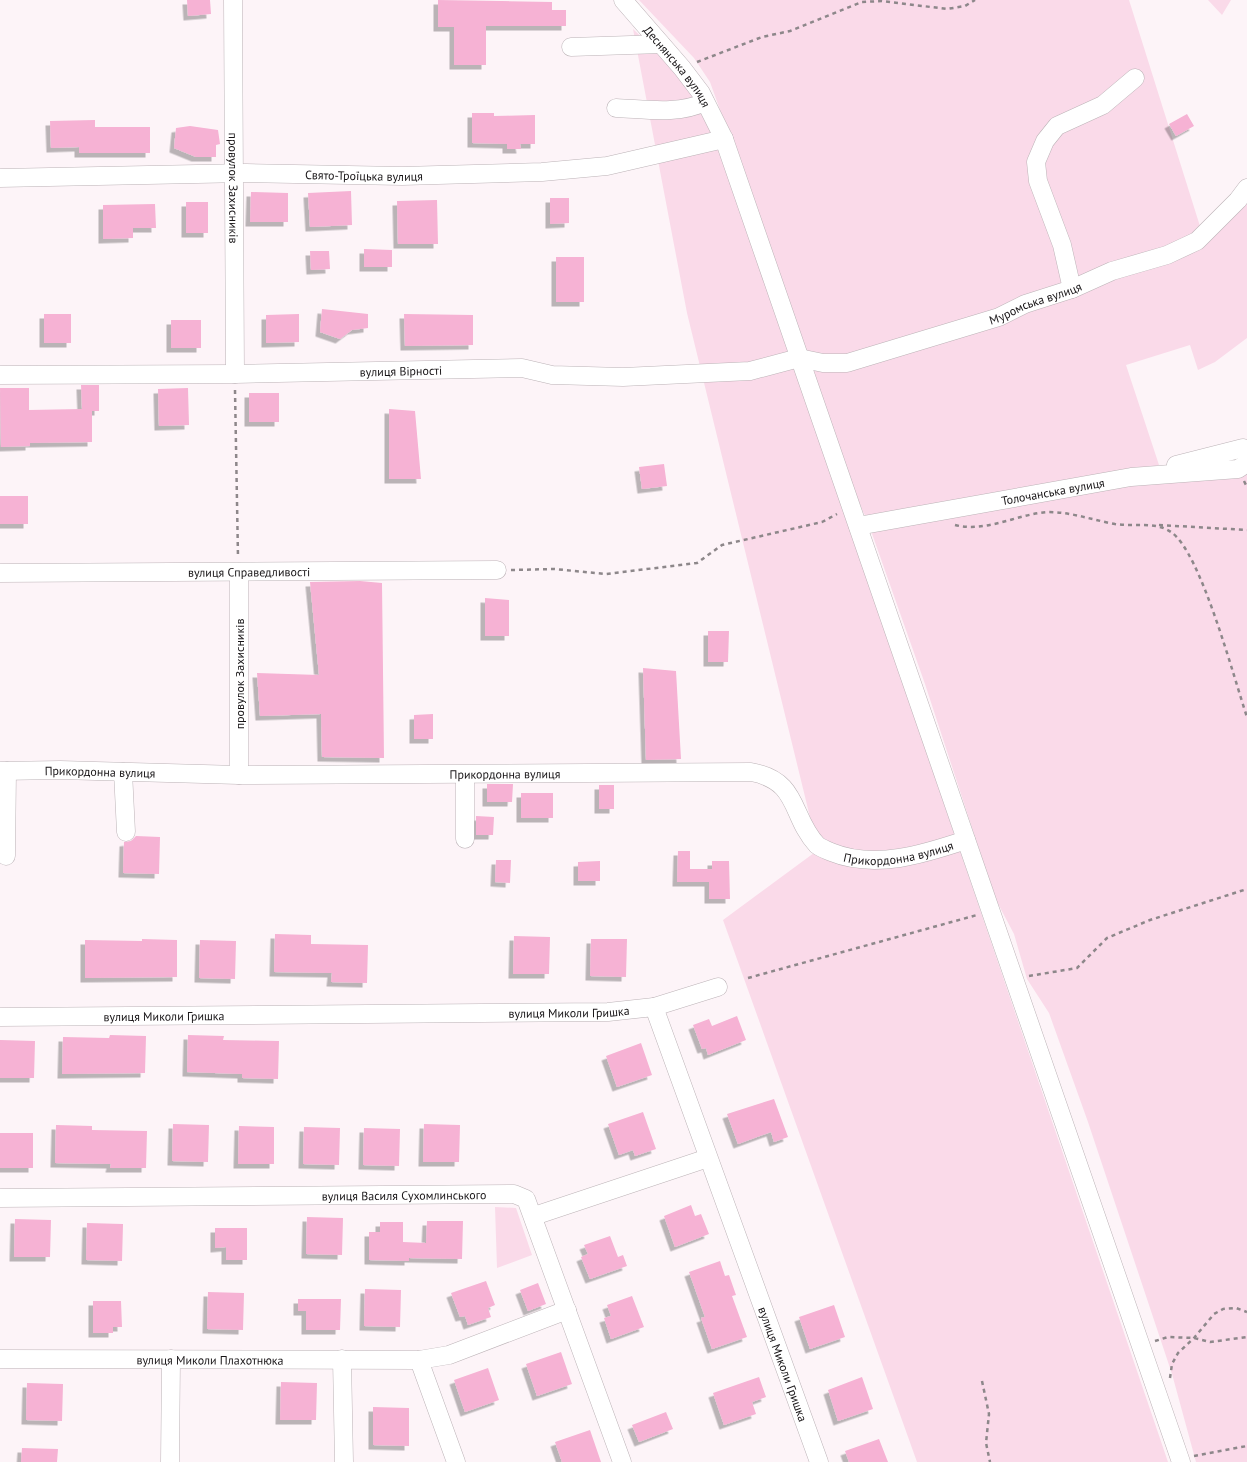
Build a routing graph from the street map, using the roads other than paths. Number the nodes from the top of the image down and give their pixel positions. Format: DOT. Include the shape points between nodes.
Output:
graph roads {
  1 [pos="232,0"];
  2 [pos="623,0"];
  3 [pos="661,44"];
  4 [pos="571,47"];
  5 [pos="1135,78"];
  6 [pos="705,102"];
  7 [pos="616,108"];
  8 [pos="724,139"];
  9 [pos="232,173"];
  10 [pos="0,178"];
  11 [pos="1247,188"];
  12 [pos="1072,288"];
  13 [pos="799,358"];
  14 [pos="235,374"];
  15 [pos="0,375"];
  16 [pos="1245,456"];
  17 [pos="858,526"];
  18 [pos="497,570"];
  19 [pos="238,572"];
  20 [pos="0,573"];
  21 [pos="3,771"];
  22 [pos="123,772"];
  23 [pos="239,775"];
  24 [pos="465,775"];
  25 [pos="126,832"];
  26 [pos="465,839"];
  27 [pos="966,840"];
  28 [pos="6,856"];
  29 [pos="718,987"];
  30 [pos="654,1007"];
  31 [pos="0,1017"];
  32 [pos="708,1158"];
  33 [pos="0,1198"];
  34 [pos="534,1216"];
  35 [pos="568,1310"];
  36 [pos="0,1359"];
  37 [pos="171,1360"];
  38 [pos="342,1360"];
  39 [pos="419,1360"];
  40 [pos="1181,1460"];
  41 [pos="170,1462"];
  42 [pos="344,1462"];
  43 [pos="456,1462"];
  44 [pos="622,1462"];
  45 [pos="819,1462"];
  1 -- 9 [label="street, провулок Захисників"];
  2 -- 3 [label="street, Деснянська вулиця"];
  3 -- 4 [label="street"];
  3 -- 6 [label="street, Деснянська вулиця"];
  5 -- 12 [label="street" via="1103,105 1057,126 1045,141 1036,162 1038,181 1062,245"];
  6 -- 7 [label="street" via="693,108 674,110"];
  6 -- 8 [label="street, Деснянська вулиця"];
  8 -- 9 [label="street, Свято-Троїцька вулиця" via="607,166 542,172 402,176"];
  8 -- 13 [label="street, Деснянська вулиця"];
  9 -- 10 [label="street, Свято-Троїцька вулиця"];
  9 -- 14 [label="street, провулок Захисників"];
  11 -- 12 [label="street, Муромська вулиця" via="1197,241 1167,255 1112,271"];
  12 -- 13 [label="street, Муромська вулиця" via="999,317 868,358 846,363 823,363"];
  13 -- 14 [label="street, вулиця Вірності" via="750,371 623,377 552,375 522,368"];
  13 -- 17 [label="street, Деснянська вулиця"];
  14 -- 15 [label="street, вулиця Вірності"];
  16 -- 17 [label="street, Толочанська вулиця" via="1238,469 1131,477"];
  17 -- 27 [label="street, Деснянська вулиця"];
  18 -- 19 [label="street, вулиця Справедливості"];
  19 -- 20 [label="street, вулиця Справедливості"];
  19 -- 23 [label="street, провулок Захисників"];
  21 -- 22 [label="street, Прикордонна вулиця"];
  21 -- 28 [label="street"];
  22 -- 23 [label="street, Прикордонна вулиця"];
  22 -- 25 [label="street"];
  23 -- 24 [label="street, Прикордонна вулиця"];
  24 -- 26 [label="street"];
  24 -- 27 [label="street, Прикордонна вулиця" via="751,772 766,775 780,784 790,794 809,834 819,847 845,858 883,859 921,854"];
  27 -- 40 [label="street, Деснянська вулиця"];
  29 -- 30 [label="street"];
  30 -- 31 [label="street, вулиця Миколи Гришка" via="608,1012"];
  30 -- 32 [label="street, вулиця Миколи Гришка"];
  32 -- 34 [label="street"];
  32 -- 45 [label="street, вулиця Миколи Гришка"];
  33 -- 34 [label="street, вулиця Василя Сухомлинського" via="514,1194 526,1199"];
  34 -- 35 [label="street, вулиця Василя Сухомлинського"];
  35 -- 39 [label="street, вулиця Миколи Плахотнюка" via="449,1355"];
  35 -- 44 [label="street, вулиця Василя Сухомлинського"];
  36 -- 37 [label="street, вулиця Миколи Плахотнюка"];
  37 -- 38 [label="street, вулиця Миколи Плахотнюка"];
  37 -- 41 [label="street"];
  38 -- 39 [label="street, вулиця Миколи Плахотнюка"];
  38 -- 42 [label="street"];
  39 -- 43 [label="street"];
}
